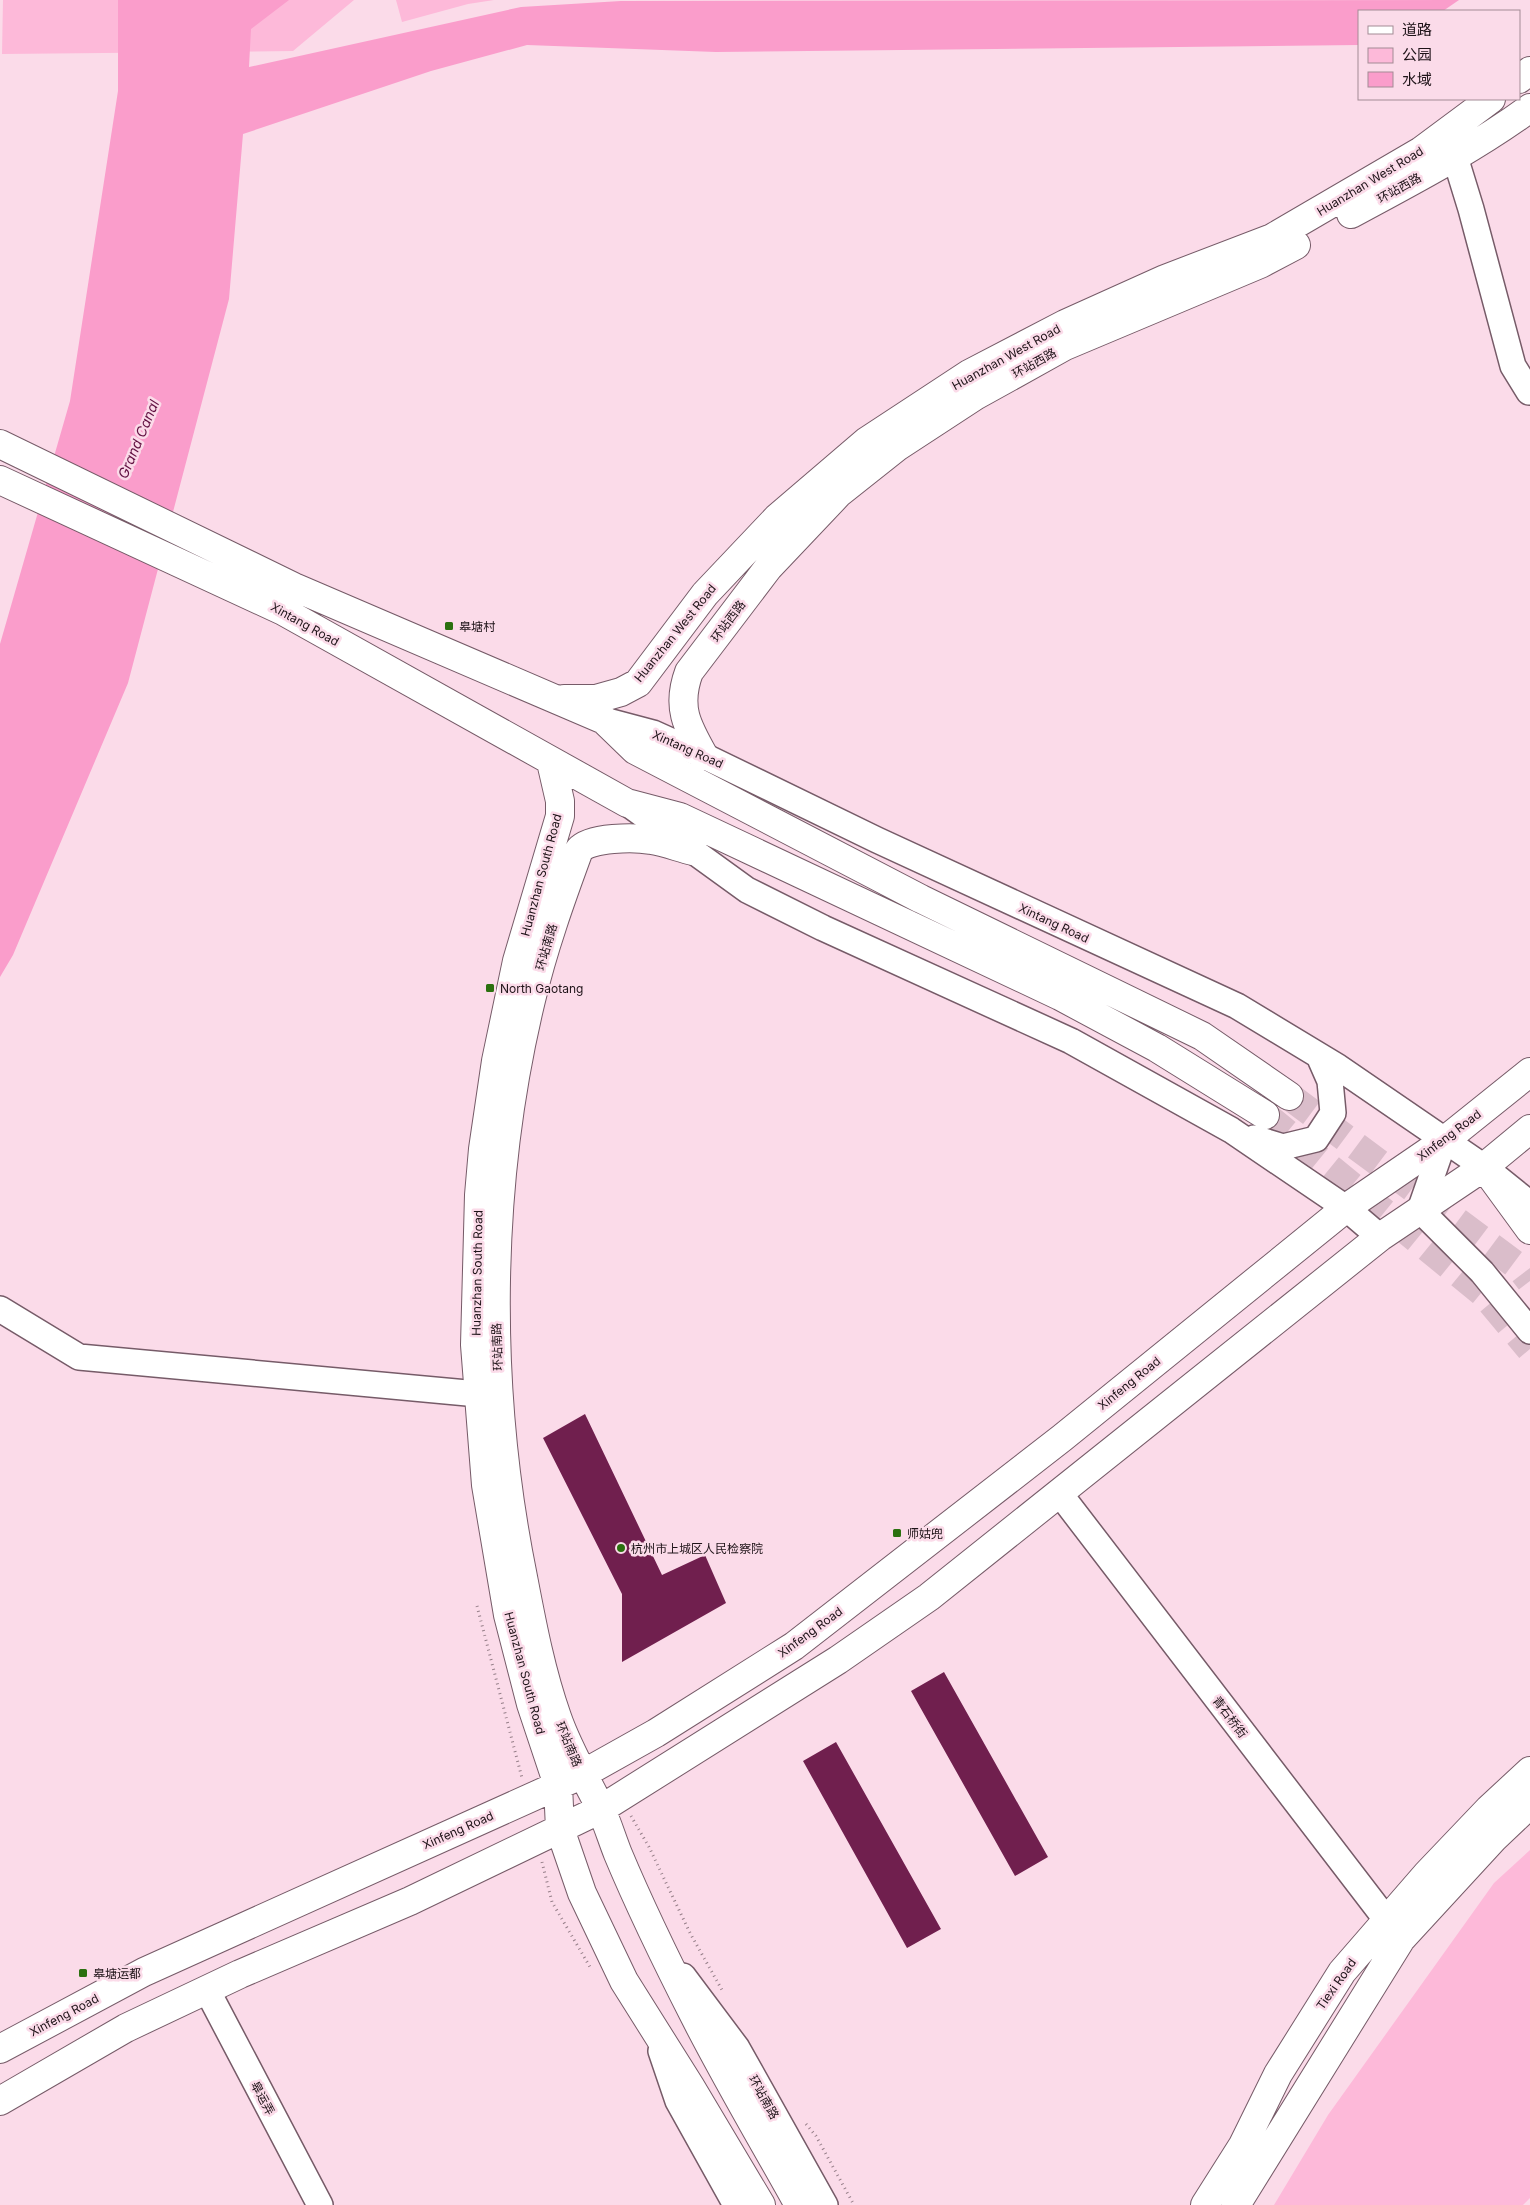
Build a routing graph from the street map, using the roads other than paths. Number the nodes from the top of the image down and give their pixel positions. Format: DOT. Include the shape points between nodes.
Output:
graph roads {
  1 [pos="1490,100"];
  2 [pos="1530,108"];
  3 [pos="1455,157"];
  4 [pos="1529,392"];
  5 [pos="9,449"];
  6 [pos="0,480"];
  7 [pos="556,698"];
  8 [pos="604,720"];
  9 [pos="704,756"];
  10 [pos="551,762"];
  11 [pos="627,803"];
  12 [pos="693,851"];
  13 [pos="1319,1056"];
  14 [pos="1530,1072"];
  15 [pos="1289,1096"];
  16 [pos="1265,1114"];
  17 [pos="1530,1129"];
  18 [pos="1231,1130"];
  19 [pos="1444,1141"];
  20 [pos="1484,1167"];
  21 [pos="1530,1204"];
  22 [pos="1346,1208"];
  23 [pos="1420,1210"];
  24 [pos="1530,1230"];
  25 [pos="1380,1237"];
  26 [pos="0,1309"];
  27 [pos="1530,1331"];
  28 [pos="478,1394"];
  29 [pos="1060,1494"];
  30 [pos="1530,1771"];
  31 [pos="570,1780"];
  32 [pos="610,1803"];
  33 [pos="1530,1804"];
  34 [pos="560,1829"];
  35 [pos="1394,1930"];
  36 [pos="661,1945"];
  37 [pos="624,1980"];
  38 [pos="206,1990"];
  39 [pos="0,2049"];
  40 [pos="0,2101"];
  41 [pos="320,2205"];
  42 [pos="736,2205"];
  43 [pos="760,2205"];
  44 [pos="799,2205"];
  45 [pos="825,2205"];
  46 [pos="1205,2205"];
  47 [pos="1236,2205"];
  1 -- 7 [label="main road, Huanzhan West Road" via="1421,151 1272,238 1157,282 1065,324 969,374 867,441 777,518 705,594 638,683 596,699"];
  2 -- 3 [label="main road, 环站西路"];
  3 -- 4 [label="street" via="1513,366"];
  3 -- 9 [label="main road, 环站西路" via="1260,264 1065,346 967,401 897,447 839,493 768,568 689,672 683,688 682,705 688,726"];
  5 -- 7 [label="main road, Xintang Road" via="294,587"];
  6 -- 10 [label="main road, Xintang Road" via="283,611"];
  7 -- 8 [label="main road, Xintang Road"];
  8 -- 9 [label="street, Xintang Road" via="653,733"];
  8 -- 15 [label="main road, Xintang Road" via="634,750 921,899 1202,1036"];
  9 -- 13 [label="street, Xintang Road" via="1237,1006"];
  10 -- 11 [label="main road, Xintang Road"];
  10 -- 28 [label="main road, Huanzhan South Road" via="560,816 515,970 496,1062 483,1149 476,1278"];
  11 -- 12 [label="street, Xintang Road"];
  11 -- 16 [label="main road, Xintang Road" via="680,818 1060,996 1157,1048"];
  12 -- 18 [label="street, Xintang Road" via="747,890 1070,1041"];
  12 -- 31 [label="main road, 环站南路" via="651,840 631,839 596,842 583,845 579,850 531,999 513,1094 501,1188 496,1316 503,1440 520,1566"];
  13 -- 18 [label="street" via="1330,1081 1333,1113 1316,1140 1283,1147"];
  13 -- 19 [label="street, Xintang Road"];
  14 -- 19 [label="main road, Xinfeng Road"];
  17 -- 20 [label="main road"];
  18 -- 22 [label="street, Xintang Road"];
  19 -- 20 [label="street, Xintang Road"];
  19 -- 22 [label="main road, Xinfeng Road"];
  19 -- 23 [label="street"];
  20 -- 21 [label="street, Xintang Road"];
  20 -- 23 [label="main road"];
  20 -- 24 [label="main road"];
  22 -- 25 [label="street, Xintang Road"];
  22 -- 31 [label="main road, Xinfeng Road" via="1062,1438 794,1646 656,1734"];
  23 -- 25 [label="main road"];
  23 -- 27 [label="street" via="1482,1272"];
  25 -- 29 [label="main road"];
  26 -- 28 [label="street" via="79,1357"];
  28 -- 31 [label="main road, Huanzhan South Road" via="486,1485 505,1598 531,1704"];
  29 -- 32 [label="main road" via="929,1597 838,1660"];
  29 -- 35 [label="street, 青石桥街"];
  30 -- 35 [label="main road, Tiexi Road" via="1441,1859"];
  31 -- 32 [label="main road, 环站南路"];
  31 -- 34 [label="main road, 环站南路"];
  31 -- 39 [label="main road, Xinfeng Road" via="144,1972"];
  32 -- 34 [label="main road"];
  32 -- 36 [label="main road, 环站南路" via="619,1856"];
  33 -- 35 [label="main road, Tiexi Road"];
  34 -- 37 [label="main road, 环站南路" via="582,1893"];
  34 -- 38 [label="main road" via="410,1901"];
  35 -- 46 [label="main road, Tiexi Road" via="1342,1972 1278,2074 1243,2146"];
  35 -- 47 [label="main road, Tiexi Road"];
  36 -- 44 [label="main road, 环站南路" via="695,2017"];
  36 -- 45 [label="street, 环站南路" via="737,2048"];
  37 -- 42 [label="street, 环站南路" via="660,2049 678,2101"];
  37 -- 43 [label="main road, 环站南路"];
  38 -- 40 [label="main road" via="126,2028"];
  38 -- 41 [label="street, 皋运弄"];
}
